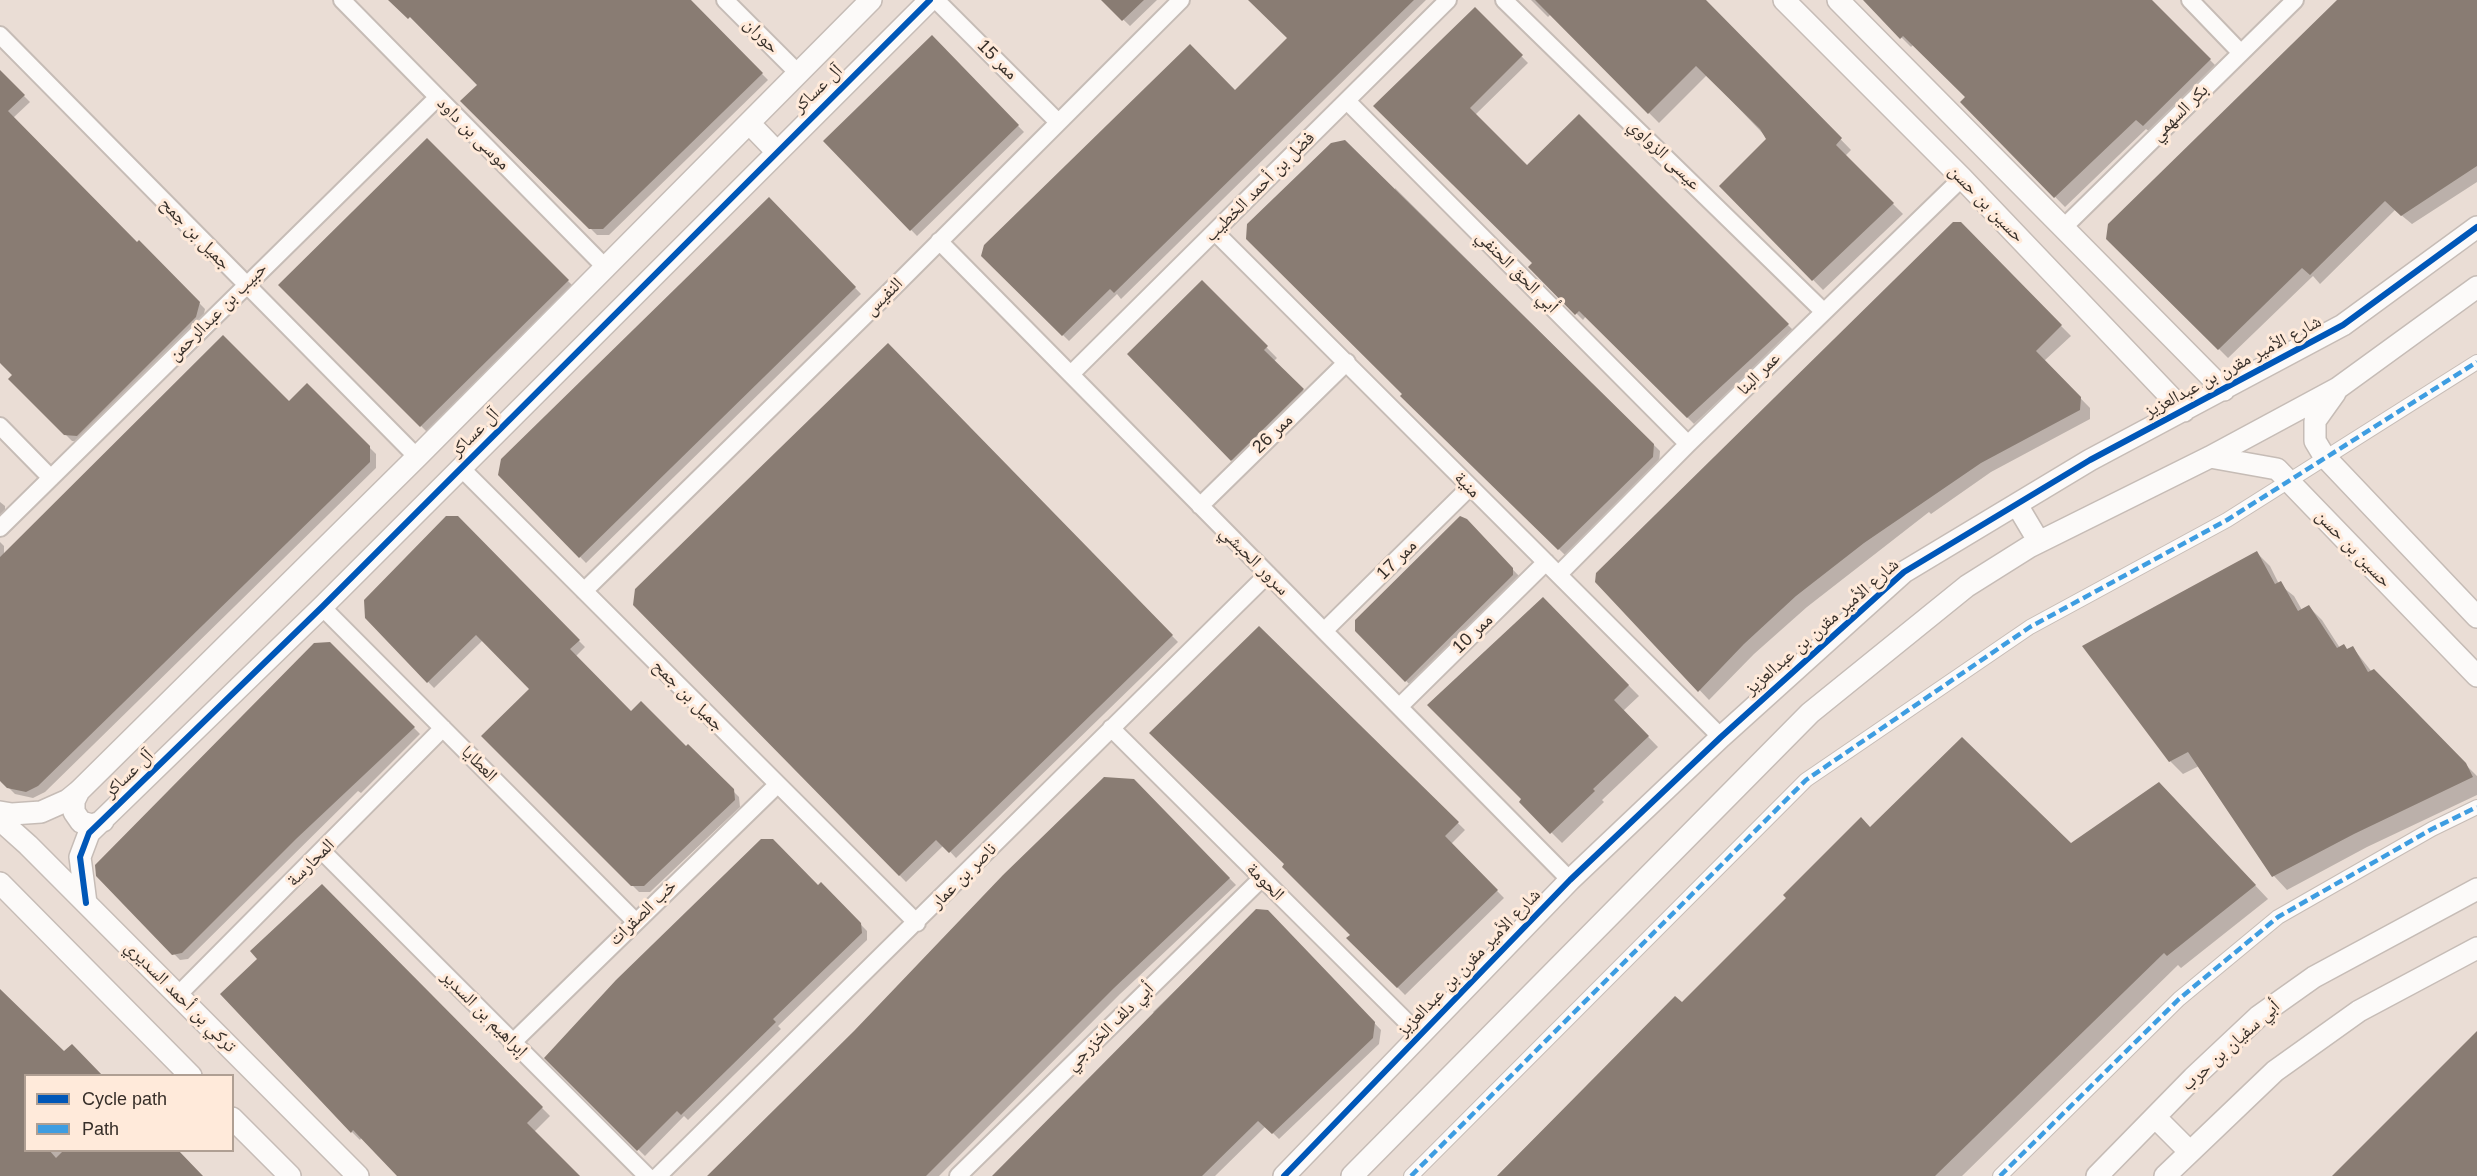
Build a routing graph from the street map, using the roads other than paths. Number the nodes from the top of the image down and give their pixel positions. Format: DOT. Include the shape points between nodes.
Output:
graph roads {
  1 [pos="342,0"];
  2 [pos="725,0"];
  3 [pos="871,0"];
  4 [pos="930,0"];
  5 [pos="936,0"];
  6 [pos="1180,0"];
  7 [pos="1448,0"];
  8 [pos="1504,0"];
  9 [pos="1784,0"];
  10 [pos="1838,0"];
  11 [pos="2190,0"];
  12 [pos="2295,0"];
  13 [pos="0,35"];
  14 [pos="2241,53"];
  15 [pos="797,72"];
  16 [pos="437,98"];
  17 [pos="1347,101"];
  18 [pos="1057,121"];
  19 [pos="749,123"];
  20 [pos="776,151"];
  21 [pos="1962,178"];
  22 [pos="2065,226"];
  23 [pos="2477,227"];
  24 [pos="1215,232"];
  25 [pos="939,241"];
  26 [pos="605,267"];
  27 [pos="245,285"];
  28 [pos="2477,287"];
  29 [pos="1823,311"];
  30 [pos="1347,362"];
  31 [pos="2477,362"];
  32 [pos="1071,374"];
  33 [pos="2338,388"];
  34 [pos="2223,390"];
  35 [pos="2184,411"];
  36 [pos="0,426"];
  37 [pos="1688,444"];
  38 [pos="2325,456"];
  39 [pos="417,457"];
  40 [pos="2210,458"];
  41 [pos="460,468"];
  42 [pos="51,478"];
  43 [pos="2288,481"];
  44 [pos="1469,488"];
  45 [pos="2017,504"];
  46 [pos="1200,506"];
  47 [pos="0,528"];
  48 [pos="2039,542"];
  49 [pos="1546,562"];
  50 [pos="1268,574"];
  51 [pos="1559,574"];
  52 [pos="584,591"];
  53 [pos="322,607"];
  54 [pos="2477,617"];
  55 [pos="1324,631"];
  56 [pos="2477,676"];
  57 [pos="1400,706"];
  58 [pos="443,728"];
  59 [pos="1111,728"];
  60 [pos="1721,736"];
  61 [pos="777,785"];
  62 [pos="79,791"];
  63 [pos="2477,807"];
  64 [pos="0,812"];
  65 [pos="0,820"];
  66 [pos="103,821"];
  67 [pos="322,852"];
  68 [pos="1261,879"];
  69 [pos="1570,880"];
  70 [pos="0,883"];
  71 [pos="2477,889"];
  72 [pos="86,903"];
  73 [pos="635,921"];
  74 [pos="917,923"];
  75 [pos="2477,948"];
  76 [pos="177,996"];
  77 [pos="1420,1035"];
  78 [pos="512,1043"];
  79 [pos="188,1074"];
  80 [pos="2155,1117"];
  81 [pos="234,1120"];
  82 [pos="2190,1152"];
  83 [pos="1360,1172"];
  84 [pos="290,1176"];
  85 [pos="358,1176"];
  86 [pos="647,1176"];
  87 [pos="658,1176"];
  88 [pos="958,1176"];
  89 [pos="1284,1176"];
  90 [pos="1411,1176"];
  91 [pos="2000,1176"];
  92 [pos="2097,1176"];
  93 [pos="2165,1176"];
  1 -- 16 [label="street, موسى بن داود"];
  2 -- 15 [label="street, حوران"];
  3 -- 15 [label="street, آل عساكر"];
  4 -- 20 [label="street, آل عساكر"];
  5 -- 18 [label="street, ممر 15"];
  6 -- 18 [label="street, النفيس"];
  7 -- 17 [label="street, فضل بن أحمد الخطيب"];
  8 -- 29 [label="street, عيسى الزواوي"];
  9 -- 21 [label="street, حسين بن حسن"];
  10 -- 22 [label="street"];
  11 -- 14 [label="street"];
  12 -- 14 [label="street, بكر السهمي"];
  13 -- 27 [label="street, جميل بن جمح"];
  14 -- 22 [label="street, بكر السهمي"];
  15 -- 19 [label="street, آل عساكر"];
  16 -- 26 [label="street, موسى بن داود"];
  16 -- 27 [label="street, حبيب بن عبدالرحمن"];
  17 -- 24 [label="street, فضل بن أحمد الخطيب"];
  17 -- 37 [label="street, أبي الحق الحنفي"];
  18 -- 25 [label="street, النفيس"];
  19 -- 20 [label="street"];
  19 -- 26 [label="street, آل عساكر"];
  20 -- 41 [label="street, آل عساكر"];
  21 -- 29 [label="street, عمر البنا"];
  21 -- 35 [label="street, حسين بن حسن"];
  22 -- 34 [label="street"];
  23 -- 34 [label="street, شارع الأمير مقرن بن عبدالعزيز" via="2343,325"];
  24 -- 30 [label="street, منية"];
  24 -- 32 [label="street, فضل بن أحمد الخطيب"];
  25 -- 32 [label="street, سرور الحبشي"];
  25 -- 52 [label="street, النفيس"];
  26 -- 39 [label="street, آل عساكر"];
  27 -- 39 [label="street, جميل بن جمح"];
  27 -- 42 [label="street, حبيب بن عبدالرحمن"];
  28 -- 33 [label="street"];
  29 -- 37 [label="street, عمر البنا"];
  30 -- 44 [label="street, منية"];
  30 -- 46 [label="street, ممر 26"];
  31 -- 38 [label="street"];
  32 -- 46 [label="street, سرور الحبشي"];
  33 -- 38 [label="street" via="2315,421 2315,441"];
  33 -- 40 [label="street"];
  34 -- 35 [label="street, شارع الأمير مقرن بن عبدالعزيز"];
  35 -- 45 [label="street, شارع الأمير مقرن بن عبدالعزيز"];
  36 -- 42 [label="street"];
  37 -- 51 [label="street, عمر البنا"];
  38 -- 43 [label="street"];
  38 -- 54 [label="street"];
  39 -- 62 [label="street, آل عساكر"];
  40 -- 43 [label="street, حسين بن حسن" via="2277,470"];
  40 -- 48 [label="street"];
  41 -- 52 [label="street, جميل بن جمح"];
  41 -- 53 [label="street, آل عساكر"];
  42 -- 47 [label="street, حبيب بن عبدالرحمن"];
  43 -- 56 [label="street, حسين بن حسن"];
  43 -- 90 [label="street" via="2227,520 2030,627 1806,780"];
  44 -- 49 [label="street, منية"];
  44 -- 55 [label="street, ممر 17"];
  45 -- 48 [label="street"];
  45 -- 60 [label="street, شارع الأمير مقرن بن عبدالعزيز" via="1904,572"];
  46 -- 50 [label="street, سرور الحبشي"];
  48 -- 83 [label="street" via="1967,586 1810,713"];
  49 -- 51 [label="street, منية"];
  49 -- 57 [label="street, ممر 10"];
  50 -- 55 [label="street, سرور الحبشي"];
  50 -- 59 [label="street, ناصر بن عمار"];
  51 -- 60 [label="street, منية"];
  52 -- 61 [label="street, جميل بن جمح"];
  53 -- 58 [label="street, العطايا"];
  53 -- 66 [label="street, آل عساكر"];
  55 -- 57 [label="street, سرور الحبشي"];
  57 -- 69 [label="street, سرور الحبشي"];
  58 -- 67 [label="street, المحارسة"];
  58 -- 73 [label="street, العطايا"];
  59 -- 68 [label="street, الحومة"];
  59 -- 74 [label="street, ناصر بن عمار"];
  60 -- 69 [label="street, شارع الأمير مقرن بن عبدالعزيز"];
  61 -- 73 [label="street, خب الصقرات"];
  61 -- 74 [label="street, جميل بن جمح"];
  62 -- 64 [label="street, آل عساكر" via="41,812"];
  62 -- 66 [label="street" via="74,813 81,822 92,825"];
  63 -- 91 [label="street" via="2278,917 2179,999"];
  65 -- 72 [label="street, تركي بن أحمد السديري"];
  66 -- 72 [label="street, آل عساكر" via="89,833 80,857"];
  67 -- 76 [label="street, المحارسة"];
  67 -- 78 [label="street, إبراهيم بن السدير"];
  68 -- 77 [label="street, الحومة"];
  68 -- 88 [label="street, أبي دلف الخزرجي"];
  69 -- 77 [label="street, شارع الأمير مقرن بن عبدالعزيز"];
  70 -- 79 [label="street"];
  71 -- 80 [label="street, أبي سفيان بن حرب" via="2314,977 2259,1016"];
  72 -- 76 [label="street, تركي بن أحمد السديري"];
  73 -- 78 [label="street, خب الصقرات"];
  74 -- 87 [label="street, ناصر بن عمار"];
  75 -- 82 [label="street" via="2359,1011 2275,1071"];
  76 -- 85 [label="street, تركي بن أحمد السديري"];
  77 -- 89 [label="street, شارع الأمير مقرن بن عبدالعزيز"];
  78 -- 86 [label="street, إبراهيم بن السدير"];
  80 -- 82 [label="street"];
  80 -- 92 [label="street, أبي سفيان بن حرب"];
  81 -- 84 [label="street"];
  82 -- 93 [label="street"];
}
